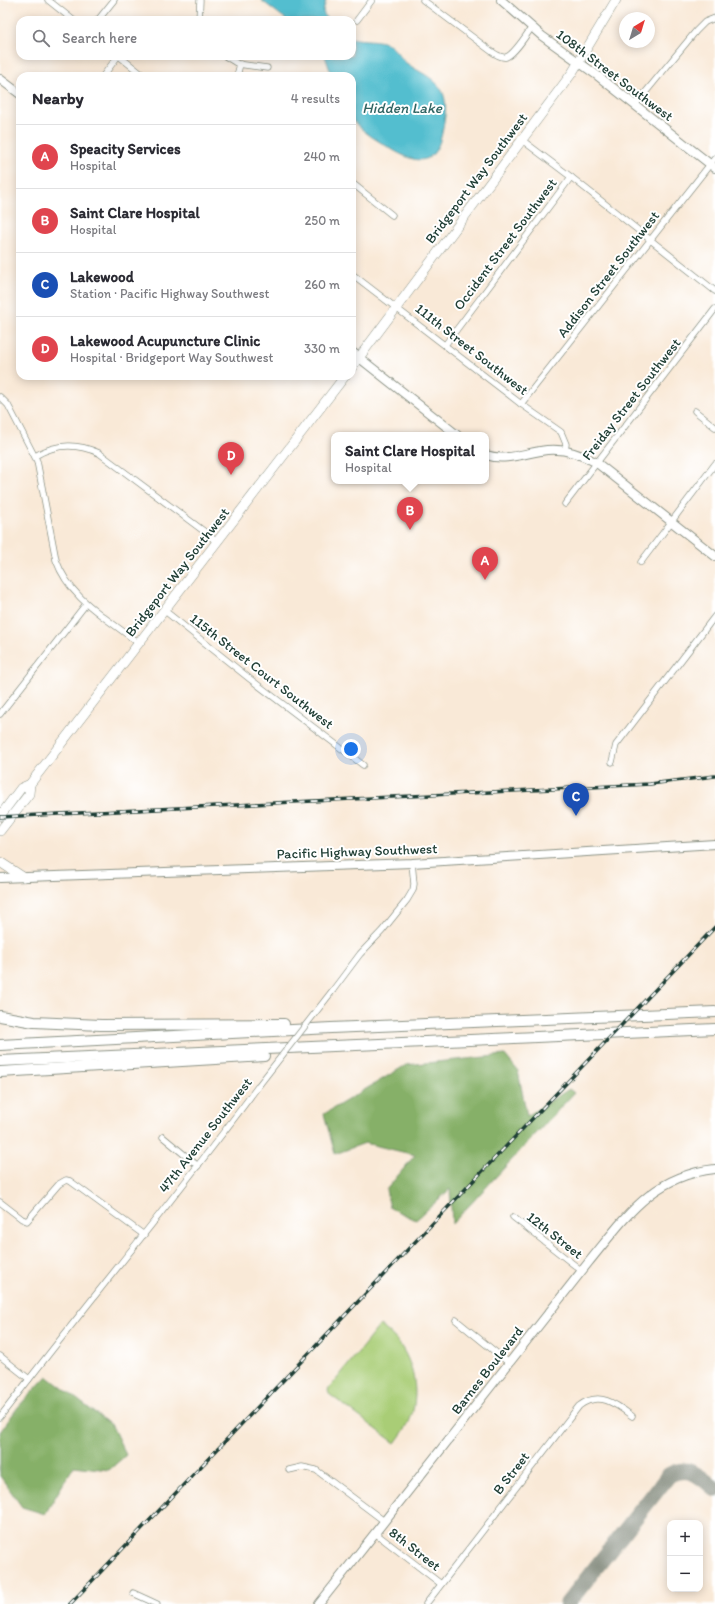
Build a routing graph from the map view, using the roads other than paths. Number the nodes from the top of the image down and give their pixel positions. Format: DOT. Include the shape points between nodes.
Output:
graph roads {
  1 [pos="48,0"];
  2 [pos="114,0"];
  3 [pos="200,0"];
  4 [pos="372,0"];
  5 [pos="423,0"];
  6 [pos="501,0"];
  7 [pos="616,0"];
  8 [pos="509,3"];
  9 [pos="68,16"];
  10 [pos="101,16"];
  11 [pos="199,16"];
  12 [pos="715,18"];
  13 [pos="357,20"];
  14 [pos="532,27"];
  15 [pos="115,60"];
  16 [pos="123,60"];
  17 [pos="232,60"];
  18 [pos="578,62"];
  19 [pos="240,64"];
  20 [pos="267,68"];
  21 [pos="106,72"];
  22 [pos="139,72"];
  23 [pos="238,72"];
  24 [pos="0,79"];
  25 [pos="16,91"];
  26 [pos="635,105"];
  27 [pos="522,140"];
  28 [pos="713,164"];
  29 [pos="571,177"];
  30 [pos="356,186"];
  31 [pos="392,215"];
  32 [pos="650,240"];
  33 [pos="356,277"];
  34 [pos="715,291"];
  35 [pos="397,308"];
  36 [pos="715,309"];
  37 [pos="445,345"];
  38 [pos="356,355"];
  39 [pos="343,380"];
  40 [pos="0,397"];
  41 [pos="521,404"];
  42 [pos="695,412"];
  43 [pos="715,427"];
  44 [pos="453,432"];
  45 [pos="565,451"];
  46 [pos="489,455"];
  47 [pos="35,456"];
  48 [pos="597,463"];
  49 [pos="715,464"];
  50 [pos="565,504"];
  51 [pos="671,521"];
  52 [pos="217,543"];
  53 [pos="715,556"];
  54 [pos="640,562"];
  55 [pos="86,604"];
  56 [pos="165,611"];
  57 [pos="715,616"];
  58 [pos="138,644"];
  59 [pos="0,714"];
  60 [pos="612,762"];
  61 [pos="363,765"];
  62 [pos="30,784"];
  63 [pos="0,816"];
  64 [pos="0,831"];
  65 [pos="715,844"];
  66 [pos="0,862"];
  67 [pos="412,863"];
  68 [pos="23,877"];
  69 [pos="0,878"];
  70 [pos="715,1012"];
  71 [pos="0,1016"];
  72 [pos="331,1028"];
  73 [pos="715,1029"];
  74 [pos="0,1045"];
  75 [pos="321,1047"];
  76 [pos="0,1061"];
  77 [pos="0,1072"];
  78 [pos="163,1137"];
  79 [pos="198,1166"];
  80 [pos="715,1169"];
  81 [pos="0,1202"];
  82 [pos="513,1217"];
  83 [pos="144,1235"];
  84 [pos="582,1271"];
  85 [pos="456,1320"];
  86 [pos="0,1356"];
  87 [pos="509,1364"];
  88 [pos="29,1379"];
  89 [pos="632,1416"];
  90 [pos="0,1417"];
  91 [pos="290,1470"];
  92 [pos="384,1521"];
  93 [pos="375,1532"];
  94 [pos="441,1584"];
  95 [pos="133,1592"];
  96 [pos="157,1604"];
  97 [pos="319,1604"];
  98 [pos="426,1604"];
  1 -- 9 [label="street"];
  2 -- 10 [label="street"];
  3 -- 11 [label="street"];
  4 -- 13 [label="street"];
  5 -- 14 [label="street" via="498,56 509,55"];
  6 -- 8 [label="street, 108th Street Southwest"];
  7 -- 18 [label="main road, Bridgeport Way Southwest"];
  8 -- 14 [label="street, 108th Street Southwest"];
  12 -- 26 [label="street" via="696,30"];
  14 -- 18 [label="street, 108th Street Southwest"];
  15 -- 21 [label="street"];
  16 -- 22 [label="street"];
  17 -- 19 [label="street"];
  18 -- 26 [label="street, 108th Street Southwest"];
  18 -- 27 [label="main road, Bridgeport Way Southwest"];
  19 -- 20 [label="street"];
  19 -- 23 [label="street"];
  24 -- 25 [label="street"];
  26 -- 28 [label="street, 108th Street Southwest"];
  27 -- 29 [label="street"];
  27 -- 35 [label="main road, Bridgeport Way Southwest"];
  28 -- 32 [label="street, Addison Street Southwest"];
  29 -- 32 [label="street"];
  29 -- 37 [label="street, Occident Street Southwest"];
  30 -- 31 [label="street"];
  32 -- 34 [label="street"];
  32 -- 41 [label="street, Addison Street Southwest"];
  33 -- 35 [label="street, 111th Street Southwest"];
  35 -- 37 [label="street, 111th Street Southwest"];
  35 -- 38 [label="main road, Bridgeport Way Southwest"];
  36 -- 48 [label="street, Freiday Street Southwest"];
  37 -- 41 [label="street, 111th Street Southwest"];
  38 -- 44 [label="street"];
  39 -- 52 [label="main road, Bridgeport Way Southwest"];
  40 -- 47 [label="street" via="8,405"];
  41 -- 45 [label="street, 111th Street Southwest" via="561,432 566,444"];
  42 -- 43 [label="street"];
  45 -- 46 [label="street" via="547,450 502,458"];
  45 -- 48 [label="street" via="582,455"];
  47 -- 52 [label="street" via="49,449 69,445 85,447 99,453"];
  47 -- 55 [label="street" via="40,470 56,560 68,585"];
  48 -- 50 [label="street, Freiday Street Southwest"];
  48 -- 51 [label="street"];
  49 -- 51 [label="street"];
  51 -- 53 [label="street"];
  51 -- 54 [label="street"];
  52 -- 56 [label="main road, Bridgeport Way Southwest"];
  55 -- 58 [label="street"];
  55 -- 59 [label="street"];
  56 -- 58 [label="main road, Bridgeport Way Southwest"];
  56 -- 61 [label="street, 115th Street Court Southwest"];
  57 -- 60 [label="street" via="616,745"];
  58 -- 62 [label="main road, Bridgeport Way Southwest"];
  62 -- 63 [label="main road, Bridgeport Way Southwest" via="21,788"];
  62 -- 64 [label="main road, Bridgeport Way Southwest" via="28,794"];
  65 -- 67 [label="street, Pacific Highway Southwest"];
  66 -- 68 [label="main road"];
  67 -- 68 [label="street, Pacific Highway Southwest"];
  67 -- 79 [label="street, 47th Avenue Southwest, bridge" via="414,884 407,900 360,954"];
  68 -- 69 [label="street, Pacific Highway Southwest"];
  70 -- 72 [label="highway"];
  71 -- 72 [label="highway" via="34,1022 102,1025 290,1024"];
  72 -- 74 [label="highway"];
  73 -- 75 [label="highway"];
  75 -- 76 [label="highway"];
  75 -- 77 [label="highway" via="237,1058"];
  78 -- 79 [label="street"];
  79 -- 83 [label="street, 47th Avenue Southwest"];
  80 -- 84 [label="street, Barnes Boulevard" via="693,1173 657,1190 640,1202"];
  81 -- 83 [label="street" via="28,1221 56,1186 66,1180 75,1183"];
  82 -- 84 [label="street, 12th Street"];
  83 -- 88 [label="street, 47th Avenue Southwest"];
  84 -- 87 [label="street, Barnes Boulevard"];
  85 -- 87 [label="street"];
  86 -- 88 [label="street"];
  87 -- 92 [label="street, Barnes Boulevard"];
  88 -- 90 [label="street, 47th Avenue Southwest"];
  89 -- 94 [label="street, B Street" via="612,1401 592,1400 579,1406"];
  91 -- 92 [label="street" via="302,1467 316,1470"];
  92 -- 93 [label="street, Barnes Boulevard"];
  93 -- 94 [label="street, 8th Street"];
  93 -- 97 [label="street, Barnes Boulevard"];
  94 -- 98 [label="street, B Street"];
  95 -- 96 [label="street"];
}
